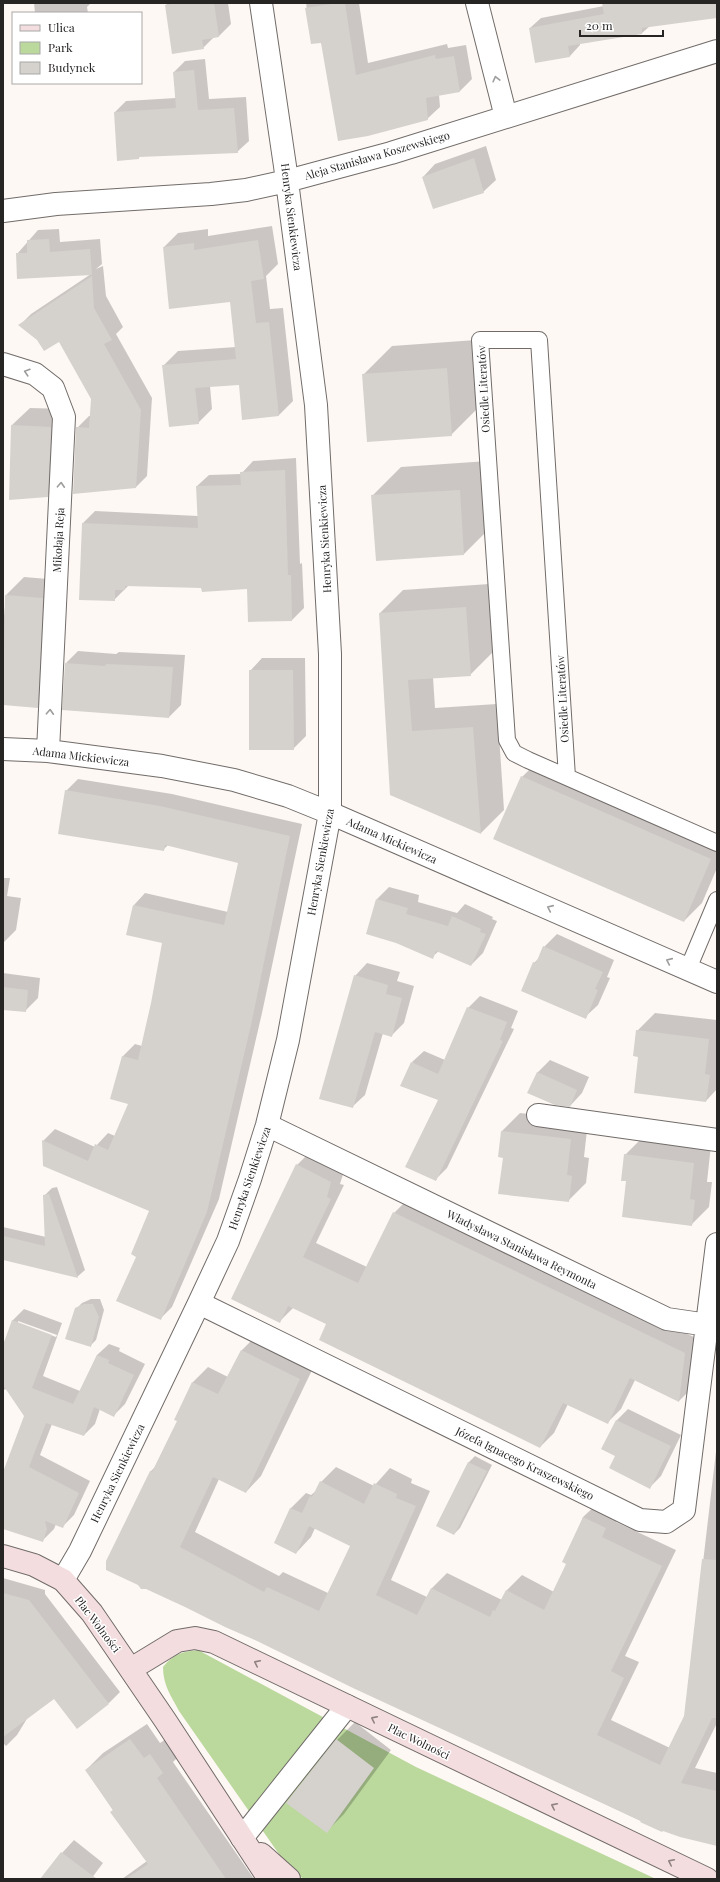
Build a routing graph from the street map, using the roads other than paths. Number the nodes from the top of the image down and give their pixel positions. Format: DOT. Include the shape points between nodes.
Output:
graph roads {
  1 [pos="261,3"];
  2 [pos="477,3"];
  3 [pos="717,50"];
  4 [pos="506,117"];
  5 [pos="287,181"];
  6 [pos="3,210"];
  7 [pos="3,364"];
  8 [pos="3,749"];
  9 [pos="48,751"];
  10 [pos="567,777"];
  11 [pos="330,813"];
  12 [pos="717,843"];
  13 [pos="717,900"];
  14 [pos="688,969"];
  15 [pos="717,982"];
  16 [pos="538,1115"];
  17 [pos="267,1125"];
  18 [pos="717,1140"];
  19 [pos="717,1244"];
  20 [pos="199,1303"];
  21 [pos="708,1325"];
  22 [pos="3,1556"];
  23 [pos="63,1580"];
  24 [pos="131,1669"];
  25 [pos="347,1706"];
  26 [pos="242,1838"];
  27 [pos="269,1879"];
  28 [pos="289,1879"];
  29 [pos="707,1879"];
  1 -- 5 [label="street, Henryka Sienkiewicza"];
  4 -- 2 [label="street, one-way"];
  3 -- 4 [label="street, Aleja Stanisława Koszewskiego"];
  4 -- 5 [label="street, Aleja Stanisława Koszewskiego" via="391,153"];
  5 -- 6 [label="street, Aleja Stanisława Koszewskiego" via="212,194"];
  5 -- 11 [label="street, Henryka Sienkiewicza" via="316,405 330,654"];
  9 -- 7 [label="street, Mikołaja Reja, one-way" via="64,417 53,388 35,374"];
  8 -- 9 [label="street, Adama Mickiewicza"];
  9 -- 11 [label="street, Adama Mickiewicza" via="162,766 234,780 288,796"];
  10 -- 10 [label="lane, Osiedle Literatów" via="514,753 506,740 480,340 539,340"];
  10 -- 12 [label="lane, Osiedle Literatów"];
  14 -- 11 [label="street, Adama Mickiewicza, one-way"];
  11 -- 17 [label="street, Henryka Sienkiewicza" via="288,1040"];
  13 -- 14 [label="lane"];
  14 -- 15 [label="street, Adama Mickiewicza"];
  16 -- 18 [label="street"];
  17 -- 20 [label="street, Henryka Sienkiewicza" via="228,1241"];
  17 -- 21 [label="street, Władysława Stanisława Reymonta" via="667,1319"];
  19 -- 21 [label="street"];
  20 -- 21 [label="street, Józefa Ignacego Kraszewskiego" via="640,1520 666,1522 684,1510"];
  20 -- 23 [label="street, Henryka Sienkiewicza" via="80,1551"];
  22 -- 23 [label="street" via="34,1565"];
  23 -- 24 [label="street, Plac Wolności" via="92,1613"];
  25 -- 24 [label="street, Plac Wolności, one-way" via="214,1642 195,1638 177,1641"];
  24 -- 26 [label="street, Plac Wolności"];
  25 -- 26 [label="street"];
  29 -- 25 [label="street, Plac Wolności, one-way"];
  26 -- 27 [label="street, Plac Wolności"];
  26 -- 28 [label="street, Plac Wolności"];
}
